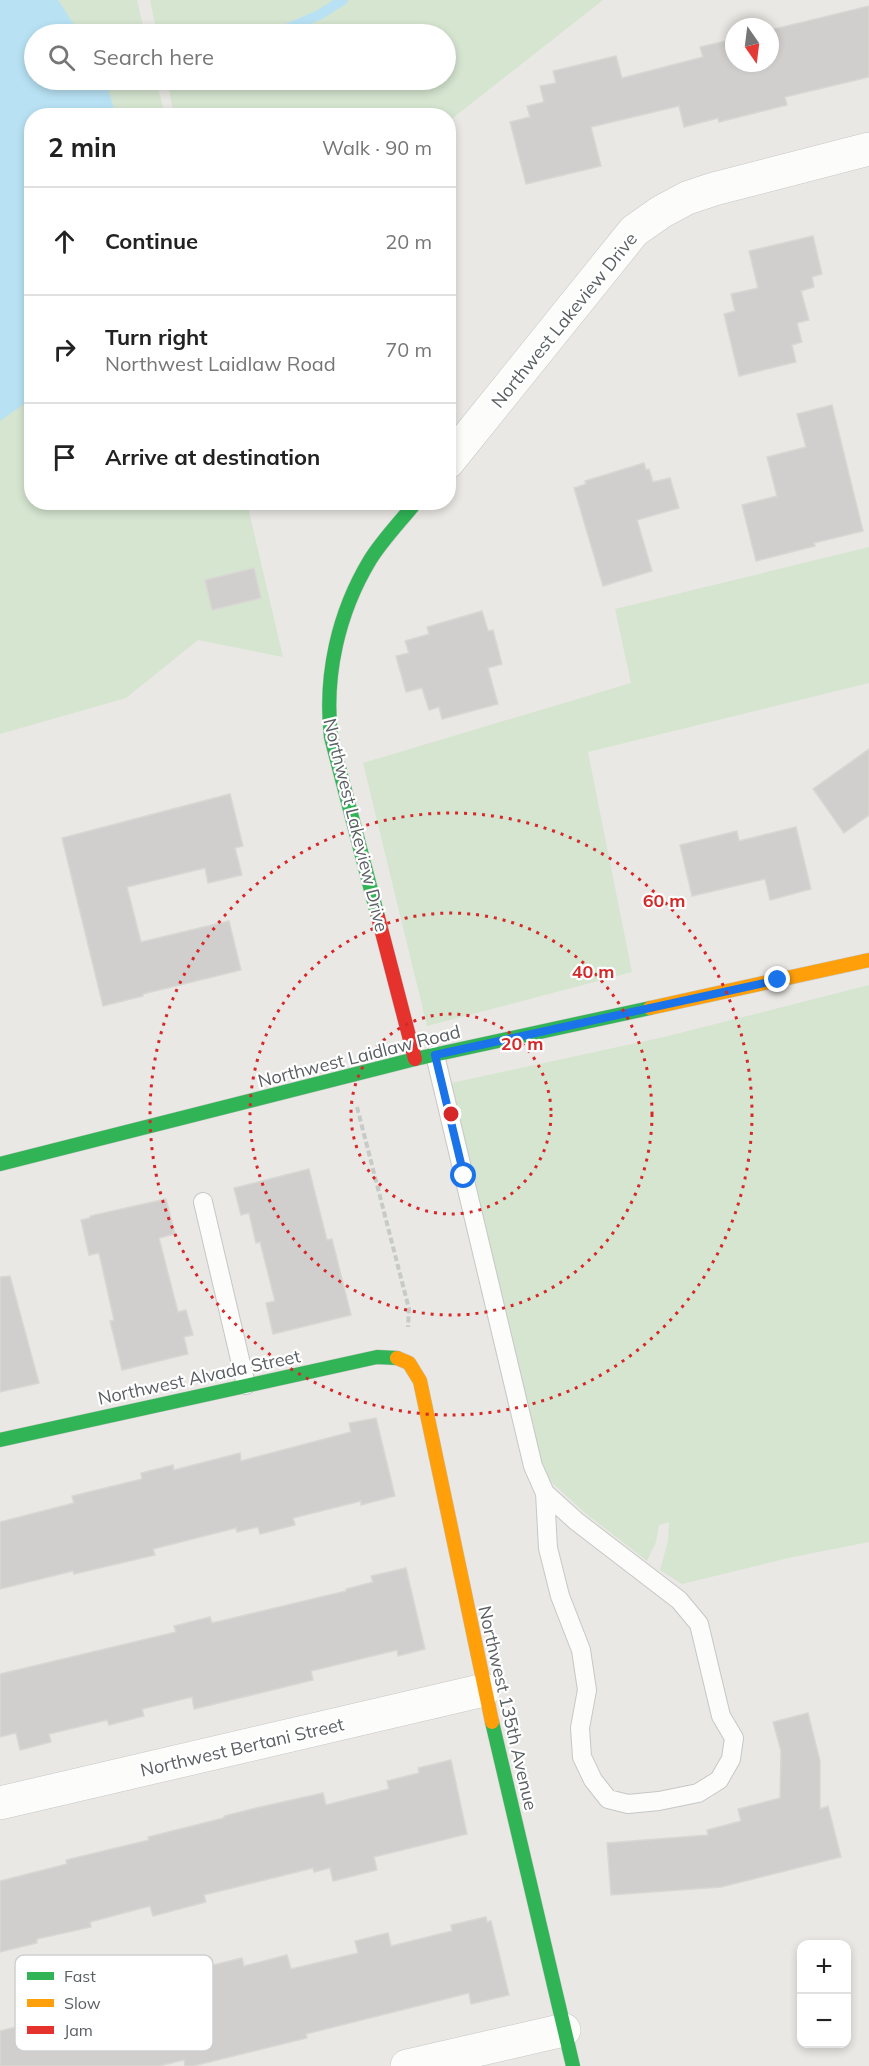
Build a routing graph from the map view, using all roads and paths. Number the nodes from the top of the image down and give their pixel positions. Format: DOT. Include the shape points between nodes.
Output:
graph roads {
  1 [pos="869,149"];
  2 [pos="456,452"];
  3 [pos="410,510"];
  4 [pos="869,960"];
  5 [pos="435,1055"];
  6 [pos="415,1059"];
  7 [pos="349,1075"];
  8 [pos="0,1164"];
  9 [pos="203,1202"];
  10 [pos="406,1361"];
  11 [pos="246,1385"];
  12 [pos="0,1440"];
  13 [pos="545,1493"];
  14 [pos="484,1690"];
  15 [pos="0,1803"];
  16 [pos="564,2030"];
  17 [pos="407,2066"];
  18 [pos="573,2066"];
  1 -- 2 [label="street, Northwest Lakeview Drive" via="687,198 634,231"];
  3 -- 6 [label="street, Northwest Lakeview Drive" via="370,560 355,592 339,631 328,705 331,737"];
  4 -- 5 [label="street, Northwest Laidlaw Road"];
  5 -- 6 [label="street, Northwest Laidlaw Road"];
  5 -- 13 [label="lane" via="533,1466"];
  6 -- 7 [label="street, Northwest Laidlaw Road"];
  7 -- 8 [label="street, Northwest Laidlaw Road"];
  7 -- 10 [label="path" via="409,1310"];
  9 -- 11 [label="lane"];
  10 -- 11 [label="street, Northwest Alvada Street" via="393,1356 377,1357"];
  10 -- 14 [label="street, Northwest 135th Avenue" via="420,1381"];
  11 -- 12 [label="street, Northwest Alvada Street"];
  13 -- 13 [label="lane" via="679,1600 699,1624 721,1716 734,1738 731,1759 719,1780 698,1794 628,1804 608,1799 593,1780 582,1757 580,1728 587,1690 581,1650 560,1596 548,1548"];
  14 -- 15 [label="street, Northwest Bertani Street"];
  14 -- 16 [label="street, Northwest 135th Avenue"];
  16 -- 17 [label="street"];
  16 -- 18 [label="street, Northwest 135th Avenue"];
}
